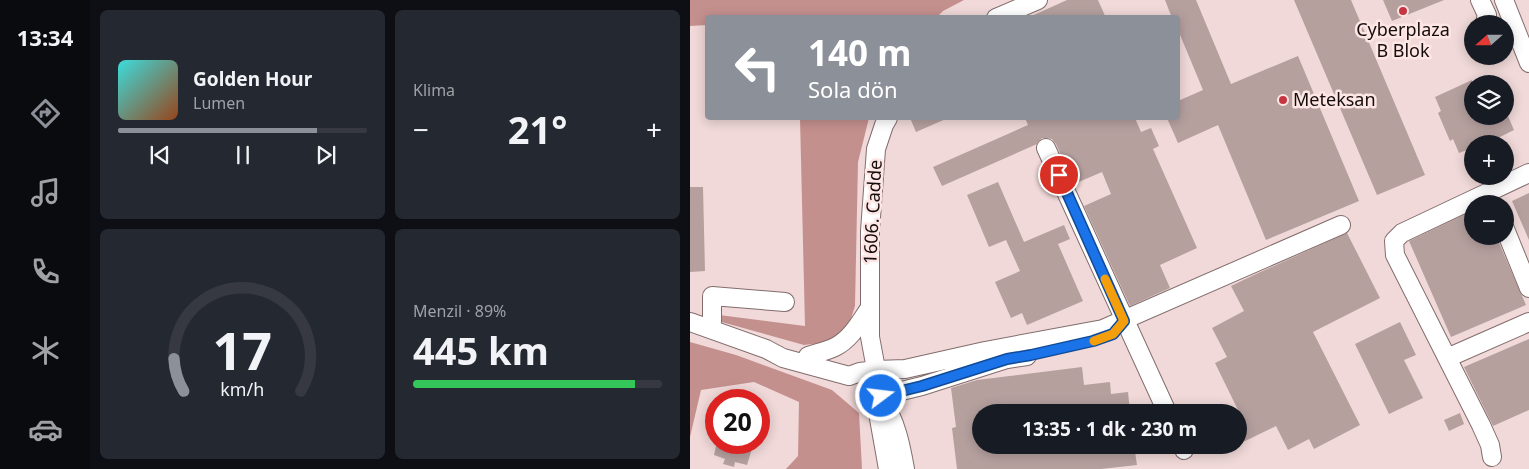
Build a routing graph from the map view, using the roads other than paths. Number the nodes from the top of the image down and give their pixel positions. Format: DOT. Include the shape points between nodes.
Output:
graph roads {
  1 [pos="1038,0"];
  2 [pos="1480,0"];
  3 [pos="1504,0"];
  4 [pos="1003,15"];
  5 [pos="1487,15"];
  6 [pos="1529,63"];
  7 [pos="887,120"];
  8 [pos="1046,148"];
  9 [pos="1529,173"];
  10 [pos="1496,195"];
  11 [pos="1464,209"];
  12 [pos="1341,225"];
  13 [pos="1512,245"];
  14 [pos="1529,288"];
  15 [pos="785,302"];
  16 [pos="869,308"];
  17 [pos="1124,321"];
  18 [pos="690,322"];
  19 [pos="1529,322"];
  20 [pos="712,330"];
  21 [pos="766,349"];
  22 [pos="808,356"];
  23 [pos="1447,358"];
  24 [pos="868,371"];
  25 [pos="882,399"];
  26 [pos="1163,404"];
  27 [pos="1492,457"];
  28 [pos="888,469"];
  29 [pos="905,469"];
  1 -- 4 [label="street"];
  2 -- 5 [label="street"];
  3 -- 6 [label="street"];
  7 -- 16 [label="street, 1606. Cadde" via="876,149"];
  8 -- 17 [label="street"];
  9 -- 10 [label="street"];
  11 -- 23 [label="street" via="1402,233 1394,241 1395,255"];
  12 -- 17 [label="street"];
  13 -- 14 [label="street"];
  15 -- 20 [label="street" via="712,296"];
  16 -- 22 [label="street" via="844,342"];
  16 -- 24 [label="street, 1606. Cadde"];
  17 -- 24 [label="street" via="1103,329 905,369"];
  17 -- 25 [label="street" via="1113,334 1093,341 1007,359"];
  17 -- 26 [label="street"];
  18 -- 20 [label="street"];
  19 -- 23 [label="street"];
  20 -- 21 [label="street"];
  21 -- 22 [label="street" via="784,349"];
  21 -- 24 [label="street" via="783,358 849,376"];
  22 -- 24 [label="street"];
  23 -- 27 [label="street" via="1487,438"];
  24 -- 25 [label="street, 1606. Cadde"];
  25 -- 28 [label="street" via="878,413"];
  25 -- 29 [label="street" via="892,419"];
}
